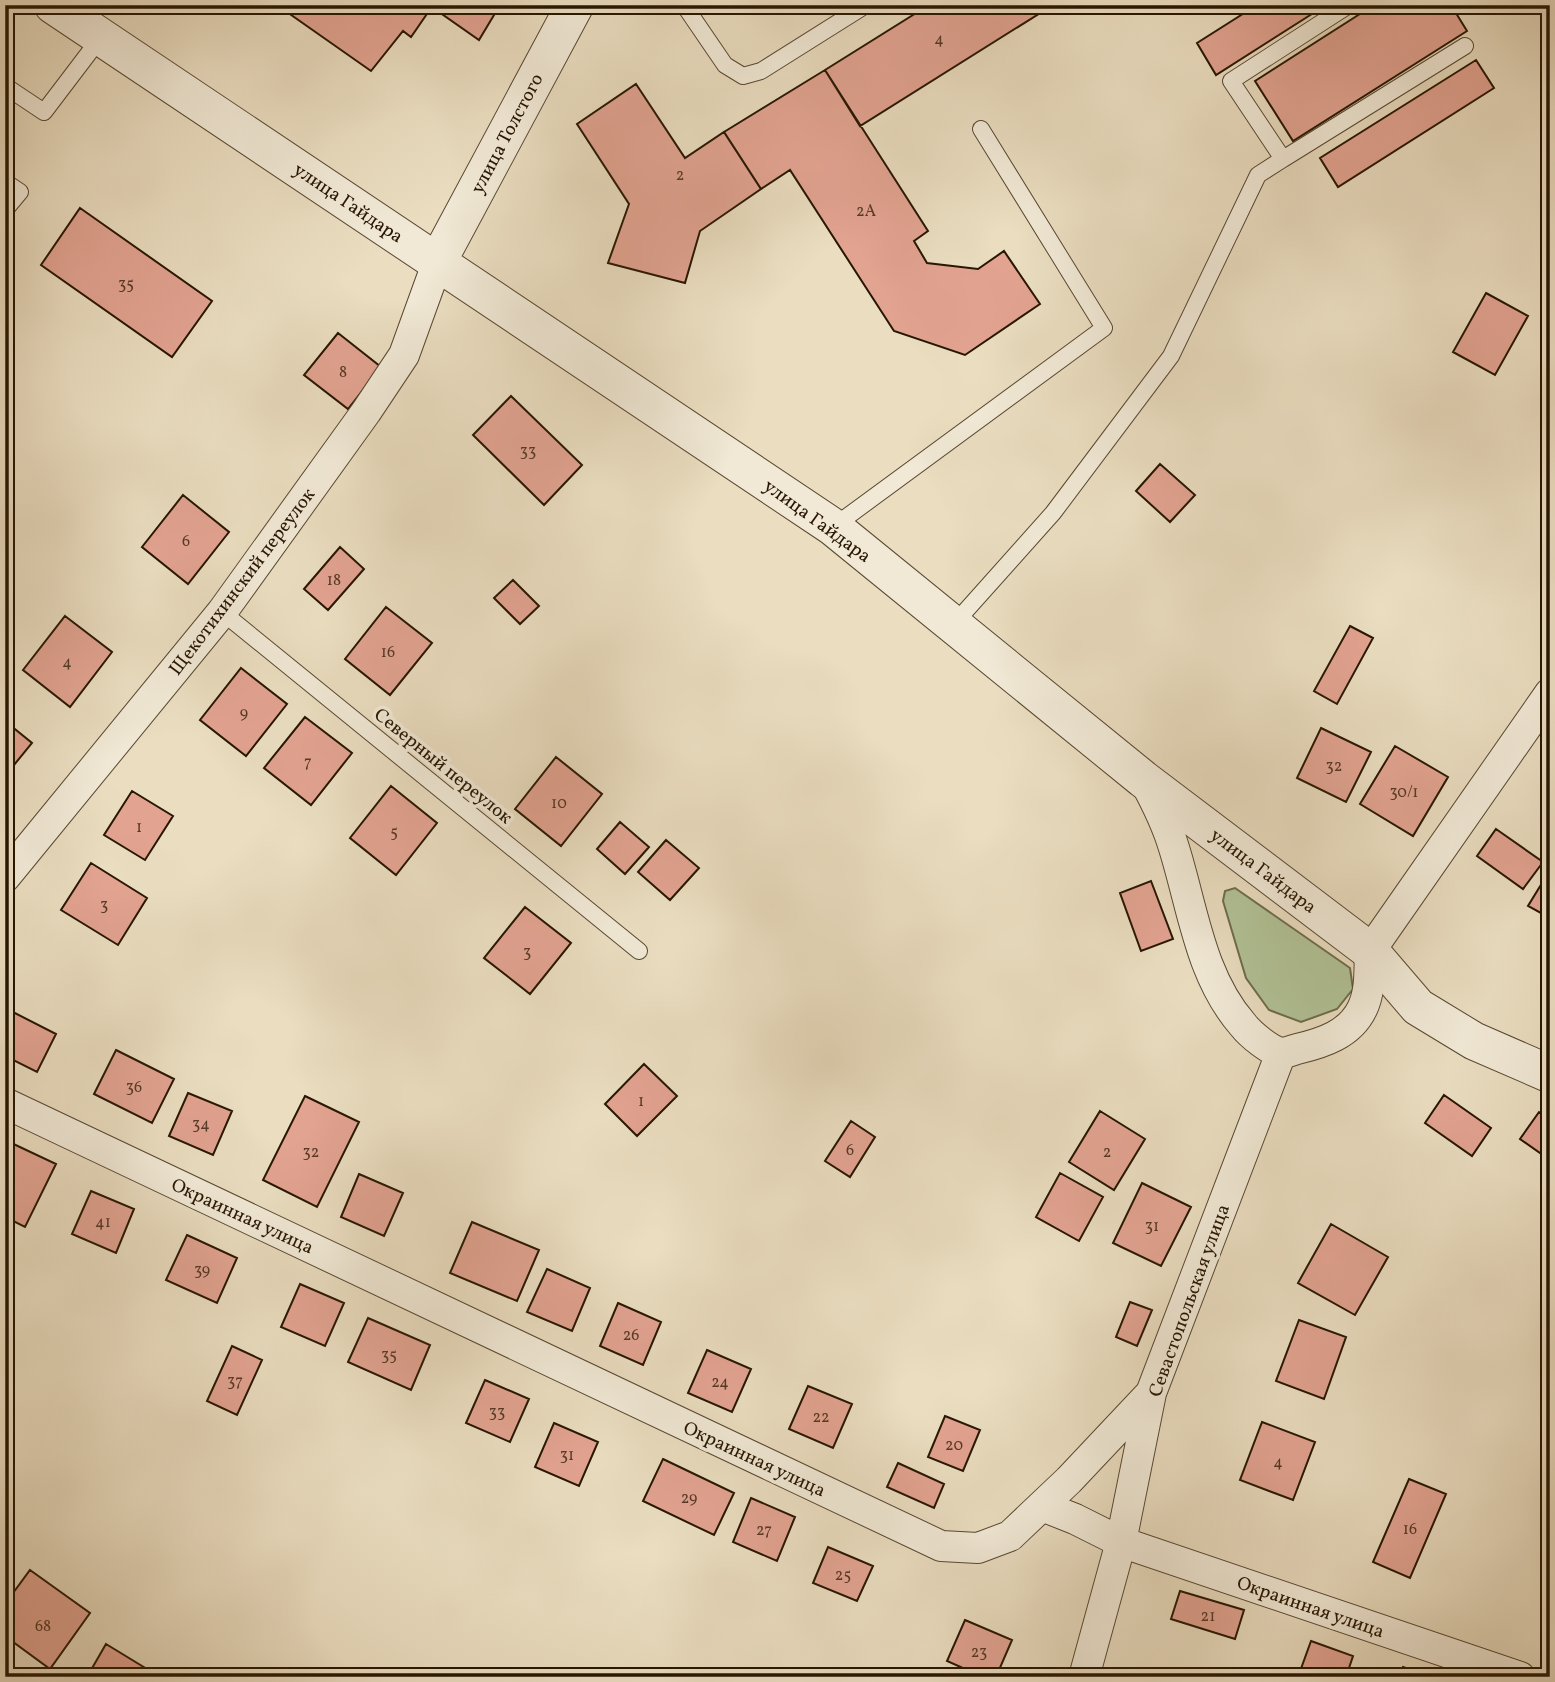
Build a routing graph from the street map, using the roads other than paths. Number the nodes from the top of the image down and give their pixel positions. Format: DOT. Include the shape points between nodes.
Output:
graph roads {
  1 [pos="53,5"];
  2 [pos="575,5"];
  3 [pos="684,5"];
  4 [pos="866,5"];
  5 [pos="1349,5"];
  6 [pos="101,37"];
  7 [pos="1465,47"];
  8 [pos="5,86"];
  9 [pos="981,129"];
  10 [pos="1283,159"];
  11 [pos="5,182"];
  12 [pos="5,210"];
  13 [pos="438,261"];
  14 [pos="833,527"];
  15 [pos="222,612"];
  16 [pos="953,625"];
  17 [pos="1550,693"];
  18 [pos="1143,779"];
  19 [pos="5,877"];
  20 [pos="639,951"];
  21 [pos="1370,951"];
  22 [pos="1282,1053"];
  23 [pos="1550,1074"];
  24 [pos="5,1103"];
  25 [pos="1151,1393"];
  26 [pos="1042,1506"];
  27 [pos="1121,1542"];
  28 [pos="1084,1677"];
  29 [pos="1520,1677"];
  1 -- 6 [label="street, улица Гайдара"];
  2 -- 13 [label="street, улица Толстого"];
  3 -- 4 [label="lane" via="725,65 743,76 761,72"];
  5 -- 10 [label="lane" via="1231,81"];
  6 -- 8 [label="lane" via="44,112"];
  6 -- 13 [label="street, улица Гайдара"];
  7 -- 10 [label="lane"];
  9 -- 14 [label="lane" via="1104,328"];
  10 -- 16 [label="lane" via="1258,175 1171,356 1053,513"];
  11 -- 12 [label="lane" via="20,192"];
  13 -- 14 [label="street, улица Гайдара"];
  13 -- 15 [label="street, Щекотихинский переулок" via="404,355"];
  14 -- 16 [label="street, улица Гайдара"];
  15 -- 19 [label="street, Щекотихинский переулок"];
  15 -- 20 [label="lane, Северный переулок"];
  16 -- 18 [label="street, улица Гайдара"];
  17 -- 21 [label="street"];
  18 -- 21 [label="street, улица Гайдара"];
  18 -- 22 [label="street" via="1174,847 1212,977 1243,1026"];
  21 -- 22 [label="street" via="1369,988 1355,1022 1317,1045"];
  21 -- 23 [label="street, улица Гайдара" via="1418,1007 1474,1041"];
  22 -- 25 [label="street, Севастопольская улица"];
  24 -- 26 [label="street, Окраинная улица" via="941,1546 978,1548 1010,1536"];
  25 -- 26 [label="street"];
  25 -- 27 [label="street, Севастопольская улица"];
  26 -- 27 [label="street, Окраинная улица"];
  27 -- 28 [label="street, Севастопольская улица"];
  27 -- 29 [label="street, Окраинная улица"];
}
